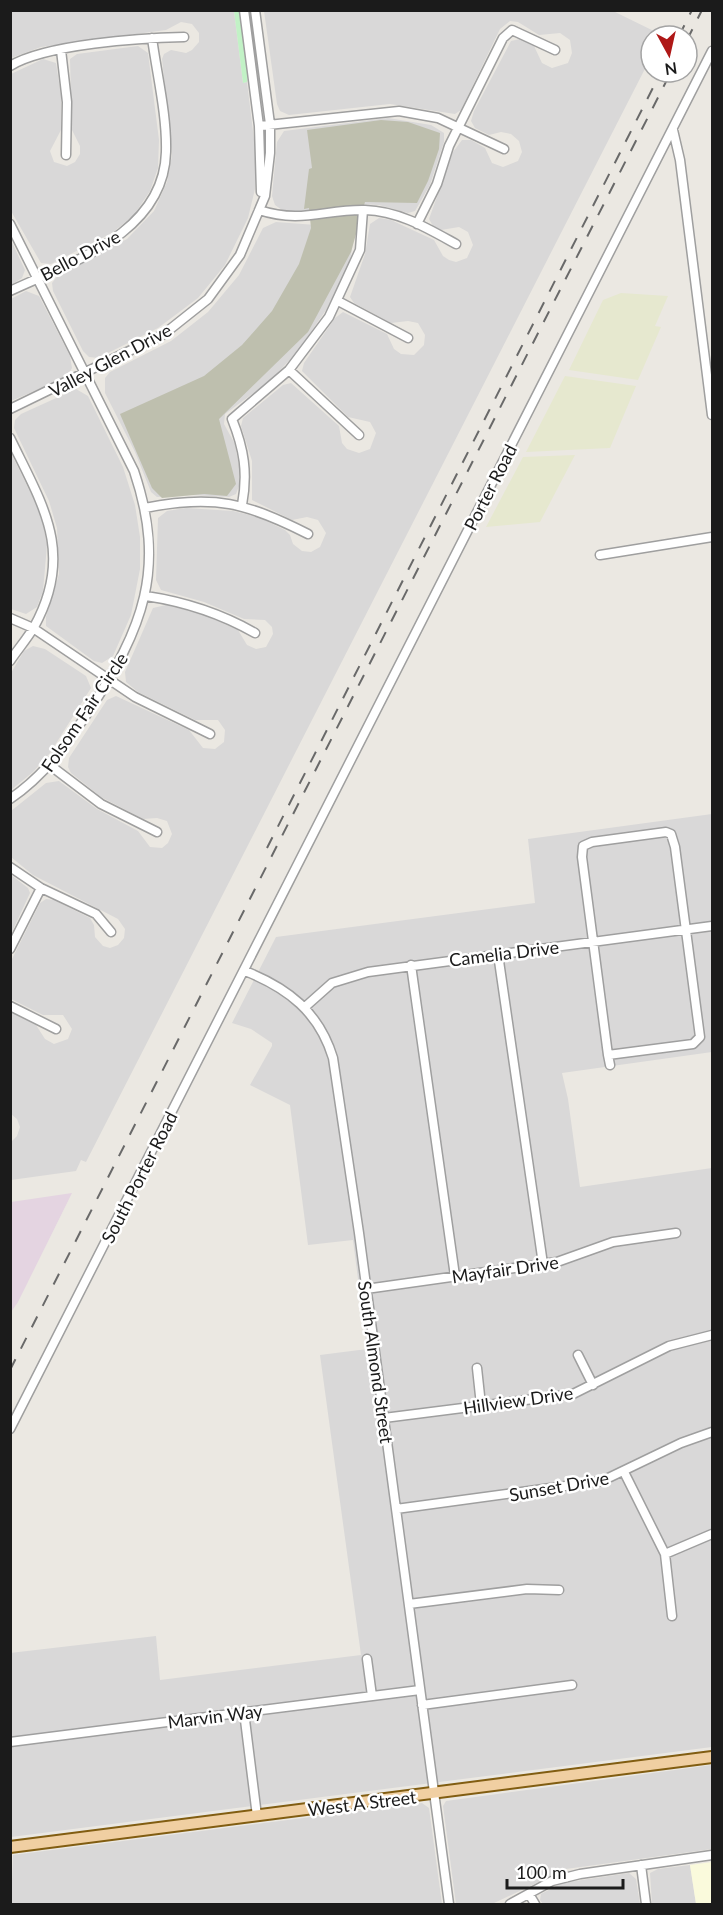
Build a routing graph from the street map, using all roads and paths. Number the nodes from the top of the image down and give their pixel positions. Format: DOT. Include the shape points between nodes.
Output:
graph roads {
  1 [pos="244,10"];
  2 [pos="255,10"];
  3 [pos="184,37"];
  4 [pos="152,38"];
  5 [pos="61,50"];
  6 [pos="555,50"];
  7 [pos="712,51"];
  8 [pos="10,66"];
  9 [pos="270,124"];
  10 [pos="259,126"];
  11 [pos="459,127"];
  12 [pos="673,130"];
  13 [pos="504,149"];
  14 [pos="66,155"];
  15 [pos="259,210"];
  16 [pos="363,210"];
  17 [pos="10,224"];
  18 [pos="417,224"];
  19 [pos="456,244"];
  20 [pos="38,278"];
  21 [pos="10,291"];
  22 [pos="338,301"];
  23 [pos="408,338"];
  24 [pos="289,370"];
  25 [pos="87,374"];
  26 [pos="10,409"];
  27 [pos="712,415"];
  28 [pos="359,435"];
  29 [pos="10,438"];
  30 [pos="242,505"];
  31 [pos="146,508"];
  32 [pos="308,534"];
  33 [pos="712,537"];
  34 [pos="600,555"];
  35 [pos="146,596"];
  36 [pos="10,618"];
  37 [pos="33,628"];
  38 [pos="255,633"];
  39 [pos="10,661"];
  40 [pos="109,680"];
  41 [pos="210,734"];
  42 [pos="51,766"];
  43 [pos="10,799"];
  44 [pos="157,832"];
  45 [pos="10,867"];
  46 [pos="41,888"];
  47 [pos="268,924"];
  48 [pos="712,926"];
  49 [pos="686,929"];
  50 [pos="111,932"];
  51 [pos="593,942"];
  52 [pos="10,949"];
  53 [pos="498,954"];
  54 [pos="411,965"];
  55 [pos="244,971"];
  56 [pos="10,1006"];
  57 [pos="305,1007"];
  58 [pos="56,1029"];
  59 [pos="608,1054"];
  60 [pos="610,1065"];
  61 [pos="676,1233"];
  62 [pos="543,1264"];
  63 [pos="455,1276"];
  64 [pos="366,1289"];
  65 [pos="712,1335"];
  66 [pos="578,1355"];
  67 [pos="477,1368"];
  68 [pos="593,1385"];
  69 [pos="481,1405"];
  70 [pos="384,1418"];
  71 [pos="10,1430"];
  72 [pos="712,1432"];
  73 [pos="624,1472"];
  74 [pos="396,1509"];
  75 [pos="712,1534"];
  76 [pos="665,1554"];
  77 [pos="559,1590"];
  78 [pos="409,1604"];
  79 [pos="672,1616"];
  80 [pos="367,1659"];
  81 [pos="572,1685"];
  82 [pos="420,1690"];
  83 [pos="372,1696"];
  84 [pos="422,1705"];
  85 [pos="244,1712"];
  86 [pos="10,1742"];
  87 [pos="712,1757"];
  88 [pos="434,1794"];
  89 [pos="257,1816"];
  90 [pos="10,1848"];
  91 [pos="712,1855"];
  92 [pos="641,1865"];
  93 [pos="529,1894"];
  94 [pos="449,1905"];
  95 [pos="510,1905"];
  96 [pos="535,1905"];
  97 [pos="646,1905"];
  1 -- 10 [label="street, Valley Glen Drive"];
  2 -- 9 [label="street, Valley Glen Drive"];
  3 -- 4 [label="street"];
  4 -- 5 [label="street"];
  4 -- 20 [label="street, Bello Drive" via="166,151 159,188 146,211 123,232"];
  5 -- 8 [label="street" via="37,54"];
  5 -- 14 [label="street" via="68,102"];
  6 -- 11 [label="street" via="512,30 503,38"];
  7 -- 12 [label="street, Porter Road"];
  9 -- 10 [label="street"];
  9 -- 11 [label="street" via="399,111 438,118"];
  9 -- 15 [label="street, Valley Glen Drive" via="267,180"];
  10 -- 15 [label="street, Valley Glen Drive"];
  11 -- 13 [label="street"];
  11 -- 18 [label="street"];
  12 -- 27 [label="street"];
  12 -- 47 [label="street, Porter Road"];
  15 -- 16 [label="street" via="300,218"];
  15 -- 25 [label="street, Valley Glen Drive" via="231,270 196,310 164,334"];
  16 -- 18 [label="street" via="380,211"];
  16 -- 22 [label="street" via="360,250"];
  17 -- 20 [label="street, Folsom Fair Circle"];
  18 -- 19 [label="street"];
  20 -- 21 [label="street, Bello Drive"];
  20 -- 25 [label="street, Folsom Fair Circle"];
  22 -- 23 [label="street"];
  22 -- 24 [label="street"];
  24 -- 28 [label="street"];
  24 -- 30 [label="street" via="232,419 245,459"];
  25 -- 26 [label="street, Valley Glen Drive"];
  25 -- 31 [label="street, Folsom Fair Circle" via="134,471"];
  29 -- 37 [label="street" via="46,510 53,542 54,572"];
  30 -- 31 [label="street" via="194,501"];
  30 -- 32 [label="street"];
  31 -- 35 [label="street, Folsom Fair Circle"];
  33 -- 34 [label="street"];
  35 -- 38 [label="street" via="215,613"];
  35 -- 40 [label="street, Folsom Fair Circle" via="130,643"];
  36 -- 37 [label="street"];
  37 -- 39 [label="street"];
  37 -- 40 [label="street"];
  40 -- 41 [label="street"];
  40 -- 42 [label="street, Folsom Fair Circle"];
  42 -- 43 [label="street, Folsom Fair Circle"];
  42 -- 44 [label="street" via="100,804"];
  45 -- 46 [label="street"];
  46 -- 50 [label="street" via="96,914"];
  46 -- 52 [label="street"];
  47 -- 55 [label="street, South Porter Road"];
  48 -- 49 [label="street, Camelia Drive"];
  49 -- 51 [label="street, Camelia Drive"];
  49 -- 51 [label="street" via="675,847 670,834 659,832 583,846"];
  49 -- 59 [label="street" via="699,1041"];
  51 -- 53 [label="street, Camelia Drive"];
  51 -- 59 [label="street"];
  53 -- 54 [label="street, Camelia Drive"];
  53 -- 62 [label="street"];
  54 -- 57 [label="street, Camelia Drive" via="343,978 321,990"];
  54 -- 63 [label="street"];
  55 -- 57 [label="street, South Almond Street" via="277,986"];
  55 -- 71 [label="street, South Porter Road"];
  56 -- 58 [label="street"];
  57 -- 64 [label="street, South Almond Street" via="322,1031 333,1058"];
  59 -- 60 [label="street"];
  61 -- 62 [label="street, Mayfair Drive" via="613,1242 570,1259"];
  62 -- 63 [label="street, Mayfair Drive"];
  63 -- 64 [label="street, Mayfair Drive"];
  64 -- 70 [label="street, South Almond Street"];
  65 -- 68 [label="street, Hillview Drive" via="669,1346"];
  66 -- 68 [label="street"];
  67 -- 69 [label="street"];
  68 -- 69 [label="street, Hillview Drive" via="573,1394"];
  69 -- 70 [label="street, Hillview Drive"];
  70 -- 74 [label="street, South Almond Street"];
  72 -- 73 [label="street, Sunset Drive"];
  73 -- 74 [label="street, Sunset Drive" via="587,1484"];
  73 -- 76 [label="street"];
  74 -- 78 [label="street, South Almond Street"];
  75 -- 76 [label="street"];
  76 -- 79 [label="street"];
  77 -- 78 [label="street" via="527,1589"];
  78 -- 82 [label="street, South Almond Street"];
  80 -- 83 [label="street"];
  81 -- 84 [label="street"];
  82 -- 83 [label="street, Marvin Way"];
  82 -- 84 [label="street, South Almond Street"];
  83 -- 85 [label="street, Marvin Way"];
  84 -- 88 [label="street, South Almond Street"];
  85 -- 86 [label="street, Marvin Way"];
  85 -- 89 [label="street"];
  87 -- 88 [label="main road, West A Street"];
  88 -- 89 [label="main road, West A Street"];
  88 -- 94 [label="street, South Almond Street"];
  89 -- 90 [label="main road, West A Street"];
  91 -- 92 [label="street"];
  92 -- 93 [label="street" via="552,1881"];
  92 -- 97 [label="street"];
  93 -- 95 [label="street"];
  93 -- 96 [label="street"];
}
